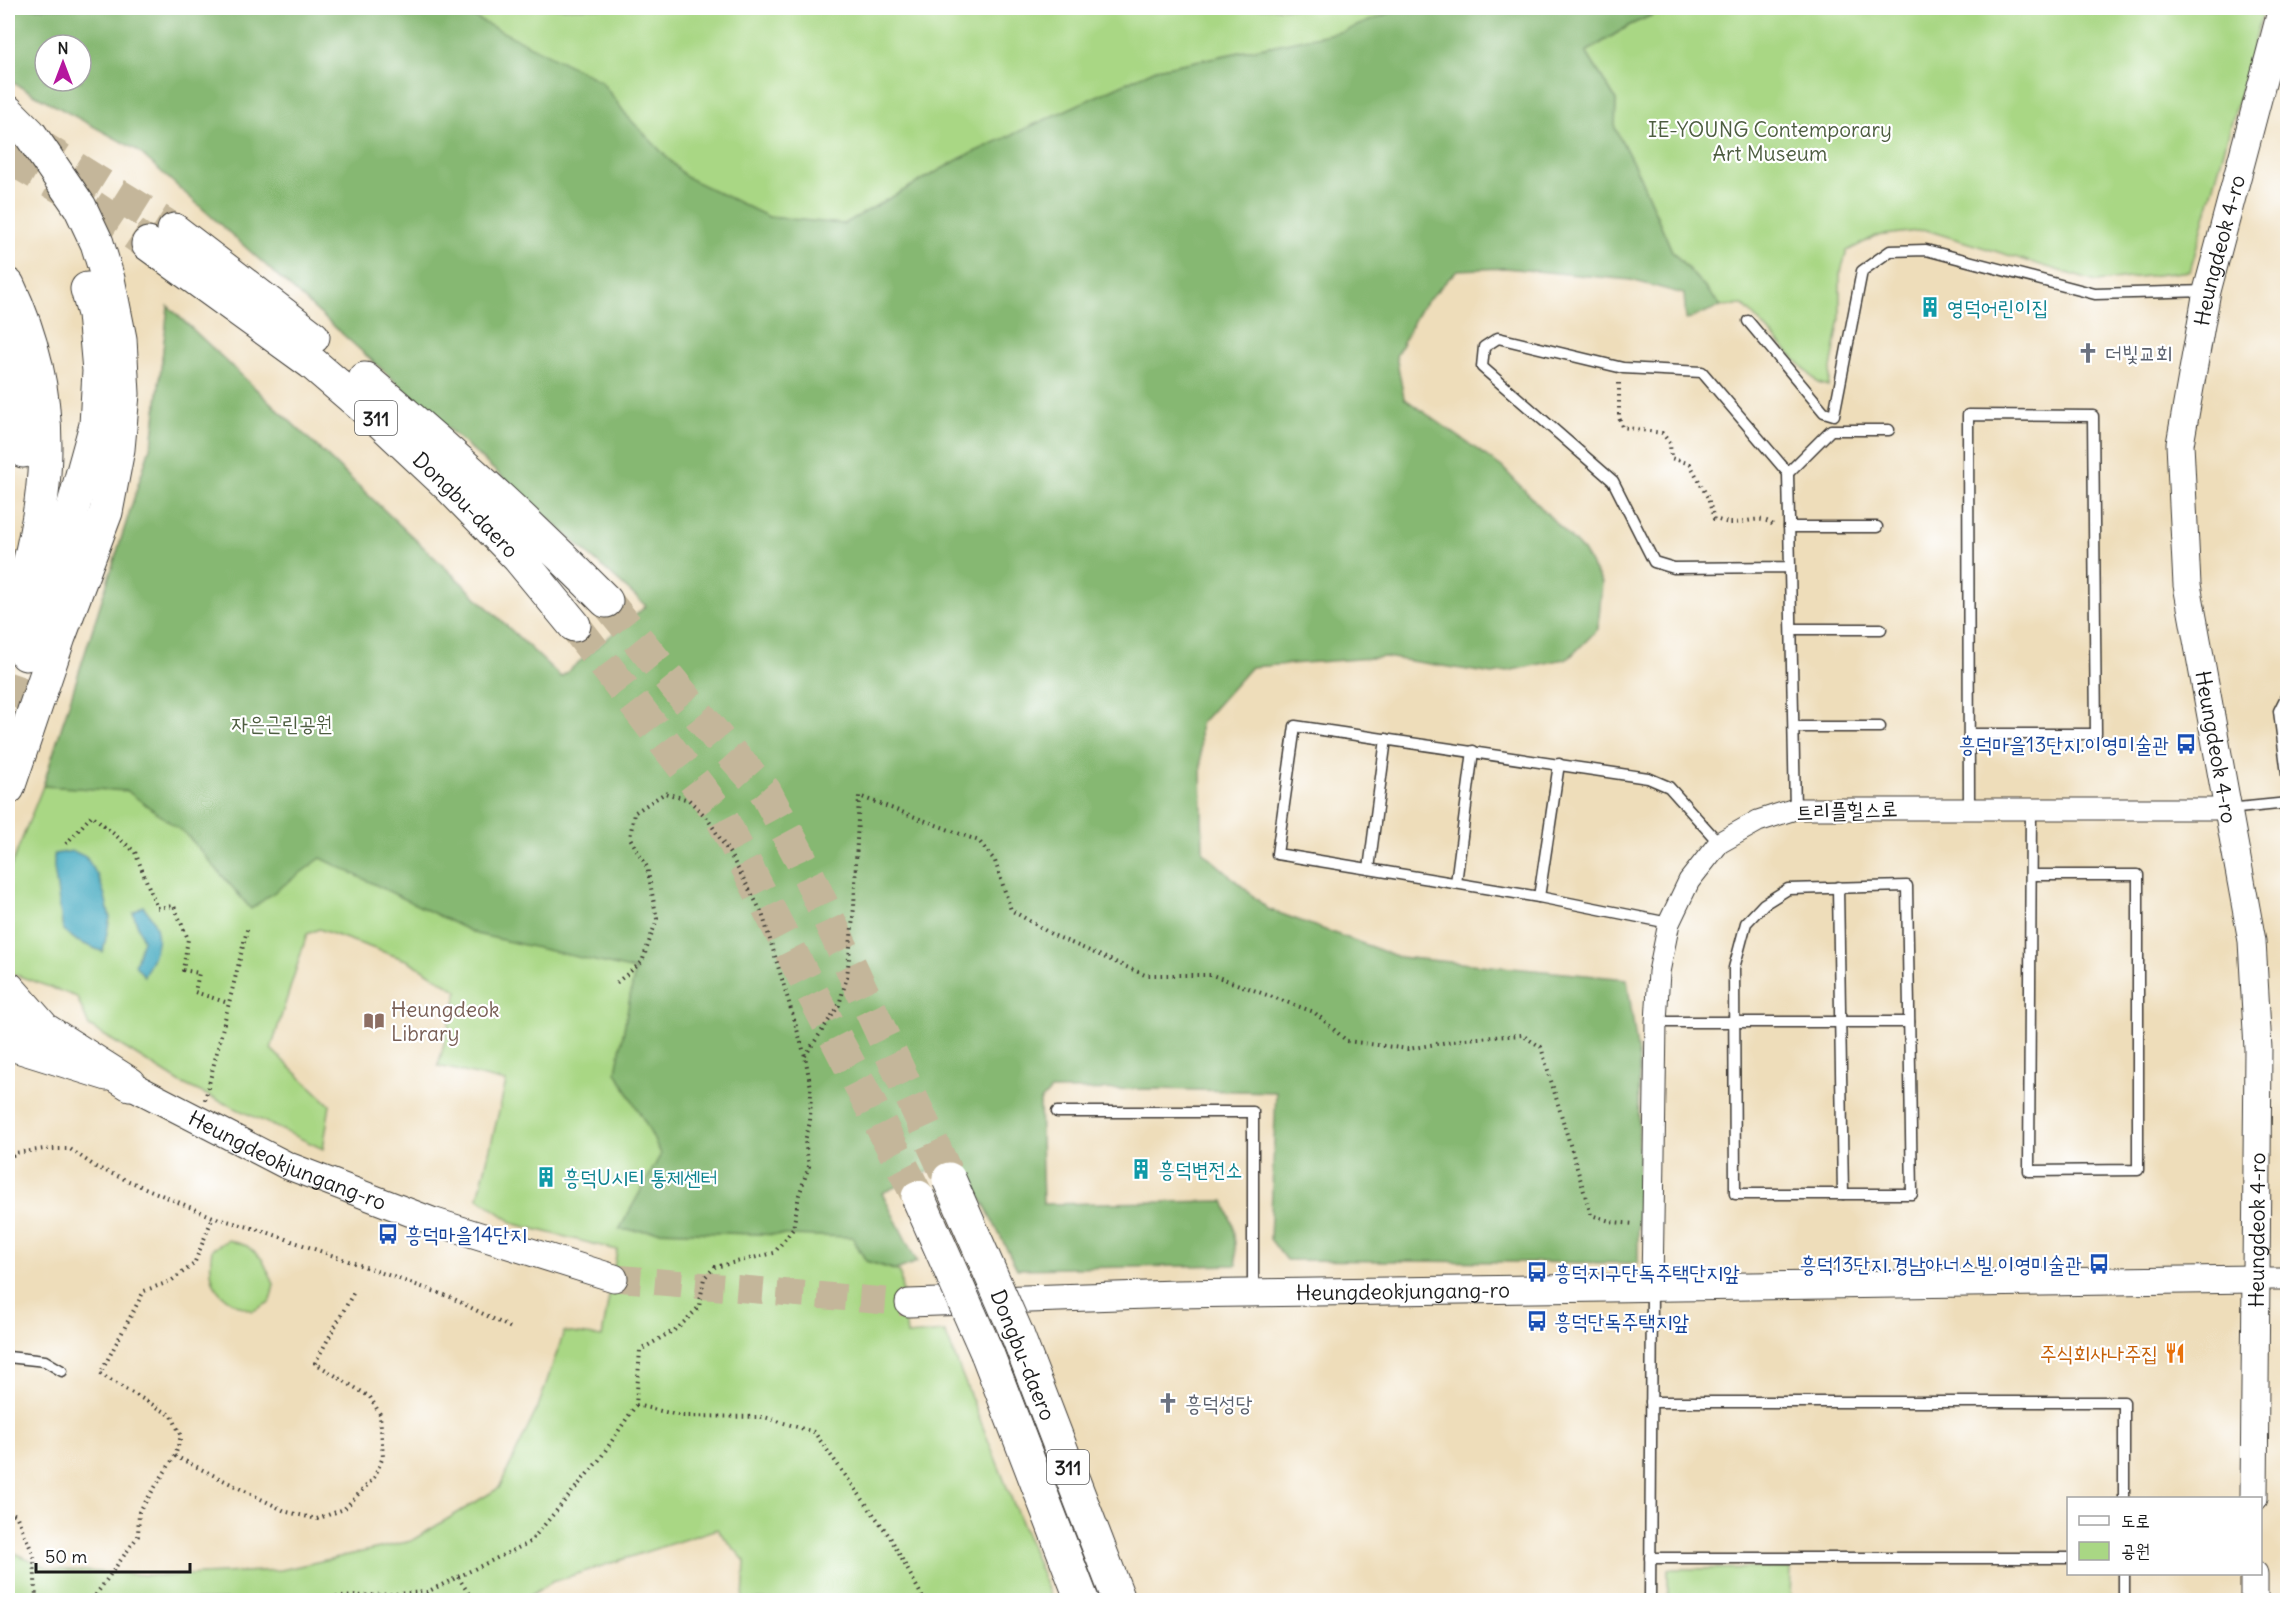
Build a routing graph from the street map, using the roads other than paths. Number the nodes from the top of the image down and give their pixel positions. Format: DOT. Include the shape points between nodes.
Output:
graph roads {
  1 [pos="2282,8"];
  2 [pos="8,112"];
  3 [pos="8,137"];
  4 [pos="8,285"];
  5 [pos="2207,291"];
  6 [pos="1748,321"];
  7 [pos="8,343"];
  8 [pos="1889,430"];
  9 [pos="1788,473"];
  10 [pos="1789,527"];
  11 [pos="1877,527"];
  12 [pos="8,564"];
  13 [pos="1790,567"];
  14 [pos="606,601"];
  15 [pos="573,625"];
  16 [pos="1792,629"];
  17 [pos="1881,629"];
  18 [pos="16,645"];
  19 [pos="2288,693"];
  20 [pos="1880,727"];
  21 [pos="1794,728"];
  22 [pos="1969,734"];
  23 [pos="1386,739"];
  24 [pos="1473,751"];
  25 [pos="1559,764"];
  26 [pos="12,774"];
  27 [pos="2288,782"];
  28 [pos="2288,803"];
  29 [pos="8,804"];
  30 [pos="1969,808"];
  31 [pos="2031,808"];
  32 [pos="1795,809"];
  33 [pos="2228,809"];
  34 [pos="1719,843"];
  35 [pos="1369,869"];
  36 [pos="2031,875"];
  37 [pos="1456,883"];
  38 [pos="1838,887"];
  39 [pos="1539,897"];
  40 [pos="1669,923"];
  41 [pos="8,988"];
  42 [pos="1656,1022"];
  43 [pos="1909,1022"];
  44 [pos="1733,1023"];
  45 [pos="1840,1023"];
  46 [pos="8,1025"];
  47 [pos="8,1050"];
  48 [pos="130,1084"];
  49 [pos="1057,1112"];
  50 [pos="949,1179"];
  51 [pos="1843,1194"];
  52 [pos="918,1197"];
  53 [pos="614,1278"];
  54 [pos="2255,1279"];
  55 [pos="2288,1279"];
  56 [pos="1652,1288"];
  57 [pos="1253,1293"];
  58 [pos="909,1303"];
  59 [pos="8,1357"];
  60 [pos="62,1371"];
  61 [pos="1651,1402"];
  62 [pos="2124,1497"];
  63 [pos="2254,1497"];
  64 [pos="1650,1558"];
  65 [pos="2067,1558"];
  66 [pos="2124,1575"];
  67 [pos="2254,1575"];
  68 [pos="1082,1600"];
  69 [pos="1119,1600"];
  70 [pos="1650,1600"];
  71 [pos="2124,1600"];
  72 [pos="2254,1600"];
  1 -- 5 [label="street, Heungdeok 4-ro"];
  2 -- 26 [label="highway" via="30,134 80,207 97,243 120,339 123,394 106,512"];
  3 -- 18 [label="highway" via="52,196 78,252 94,314 99,371 96,425 54,576"];
  4 -- 18 [label="highway" via="35,361 43,399 46,447 43,494"];
  5 -- 6 [label="lane" via="2095,294 1926,250 1890,251 1862,272 1834,415 1824,412"];
  5 -- 33 [label="street, Heungdeok 4-ro" via="2180,444 2187,585"];
  7 -- 12 [label="highway" via="21,411 24,476"];
  8 -- 9 [label="lane" via="1831,430"];
  9 -- 10 [label="lane"];
  9 -- 13 [label="lane" via="1702,372 1619,367 1498,338 1484,347 1482,367 1613,481 1654,562 1674,568"];
  10 -- 11 [label="lane"];
  10 -- 13 [label="lane"];
  13 -- 16 [label="lane"];
  14 -- 15 [label="highway, Dongbu-daero / 311" via="440,442 350,366 161,237 312,363 450,487 518,557"];
  16 -- 17 [label="lane"];
  16 -- 21 [label="lane"];
  19 -- 27 [label="lane" via="2279,711"];
  20 -- 21 [label="lane"];
  21 -- 32 [label="lane"];
  22 -- 22 [label="lane" via="2096,734 2093,416 1968,415"];
  22 -- 30 [label="lane"];
  23 -- 24 [label="lane"];
  23 -- 35 [label="lane"];
  23 -- 35 [label="lane" via="1295,726 1277,854"];
  24 -- 25 [label="lane"];
  24 -- 37 [label="lane"];
  25 -- 34 [label="lane" via="1648,778 1670,787"];
  25 -- 39 [label="lane"];
  26 -- 29 [label="highway"];
  28 -- 33 [label="lane"];
  30 -- 31 [label="street, 트리플힐스로"];
  30 -- 32 [label="street, 트리플힐스로"];
  31 -- 33 [label="street, 트리플힐스로"];
  31 -- 36 [label="lane"];
  32 -- 34 [label="street, 트리플힐스로" via="1758,821"];
  33 -- 54 [label="street, Heungdeok 4-ro" via="2252,941 2258,1049"];
  34 -- 40 [label="street, 트리플힐스로" via="1689,881"];
  35 -- 37 [label="lane"];
  36 -- 36 [label="lane" via="2138,875 2138,1170 2029,1171"];
  37 -- 39 [label="lane"];
  38 -- 43 [label="lane" via="1907,886"];
  38 -- 44 [label="lane" via="1788,889 1764,904 1746,923 1734,968"];
  38 -- 45 [label="lane"];
  39 -- 40 [label="lane"];
  40 -- 42 [label="street, 트리플힐스로" via="1659,972"];
  41 -- 48 [label="highway" via="45,1030"];
  42 -- 44 [label="lane"];
  42 -- 56 [label="street, 트리플힐스로"];
  43 -- 45 [label="lane"];
  43 -- 51 [label="lane" via="1912,1194"];
  44 -- 45 [label="lane"];
  44 -- 51 [label="lane" via="1735,1194"];
  45 -- 51 [label="lane"];
  46 -- 48 [label="street, Heungdeokjungang-ro"];
  47 -- 48 [label="street" via="14,1048"];
  48 -- 53 [label="street, Heungdeokjungang-ro" via="286,1165 411,1213"];
  49 -- 57 [label="lane" via="1253,1112"];
  50 -- 69 [label="highway, Dongbu-daero / 311, bridge" via="1017,1334"];
  52 -- 68 [label="highway, Dongbu-daero / 311, bridge" via="987,1353"];
  54 -- 55 [label="street"];
  54 -- 56 [label="street, Heungdeokjungang-ro"];
  54 -- 63 [label="street, Heungdeok 4-ro"];
  56 -- 57 [label="street, Heungdeokjungang-ro"];
  56 -- 61 [label="lane"];
  57 -- 58 [label="street, Heungdeokjungang-ro"];
  59 -- 60 [label="lane" via="45,1360"];
  61 -- 62 [label="lane" via="2124,1402"];
  61 -- 64 [label="lane"];
  64 -- 65 [label="lane"];
  64 -- 70 [label="lane"];
  66 -- 71 [label="lane"];
  67 -- 72 [label="street"];
}
